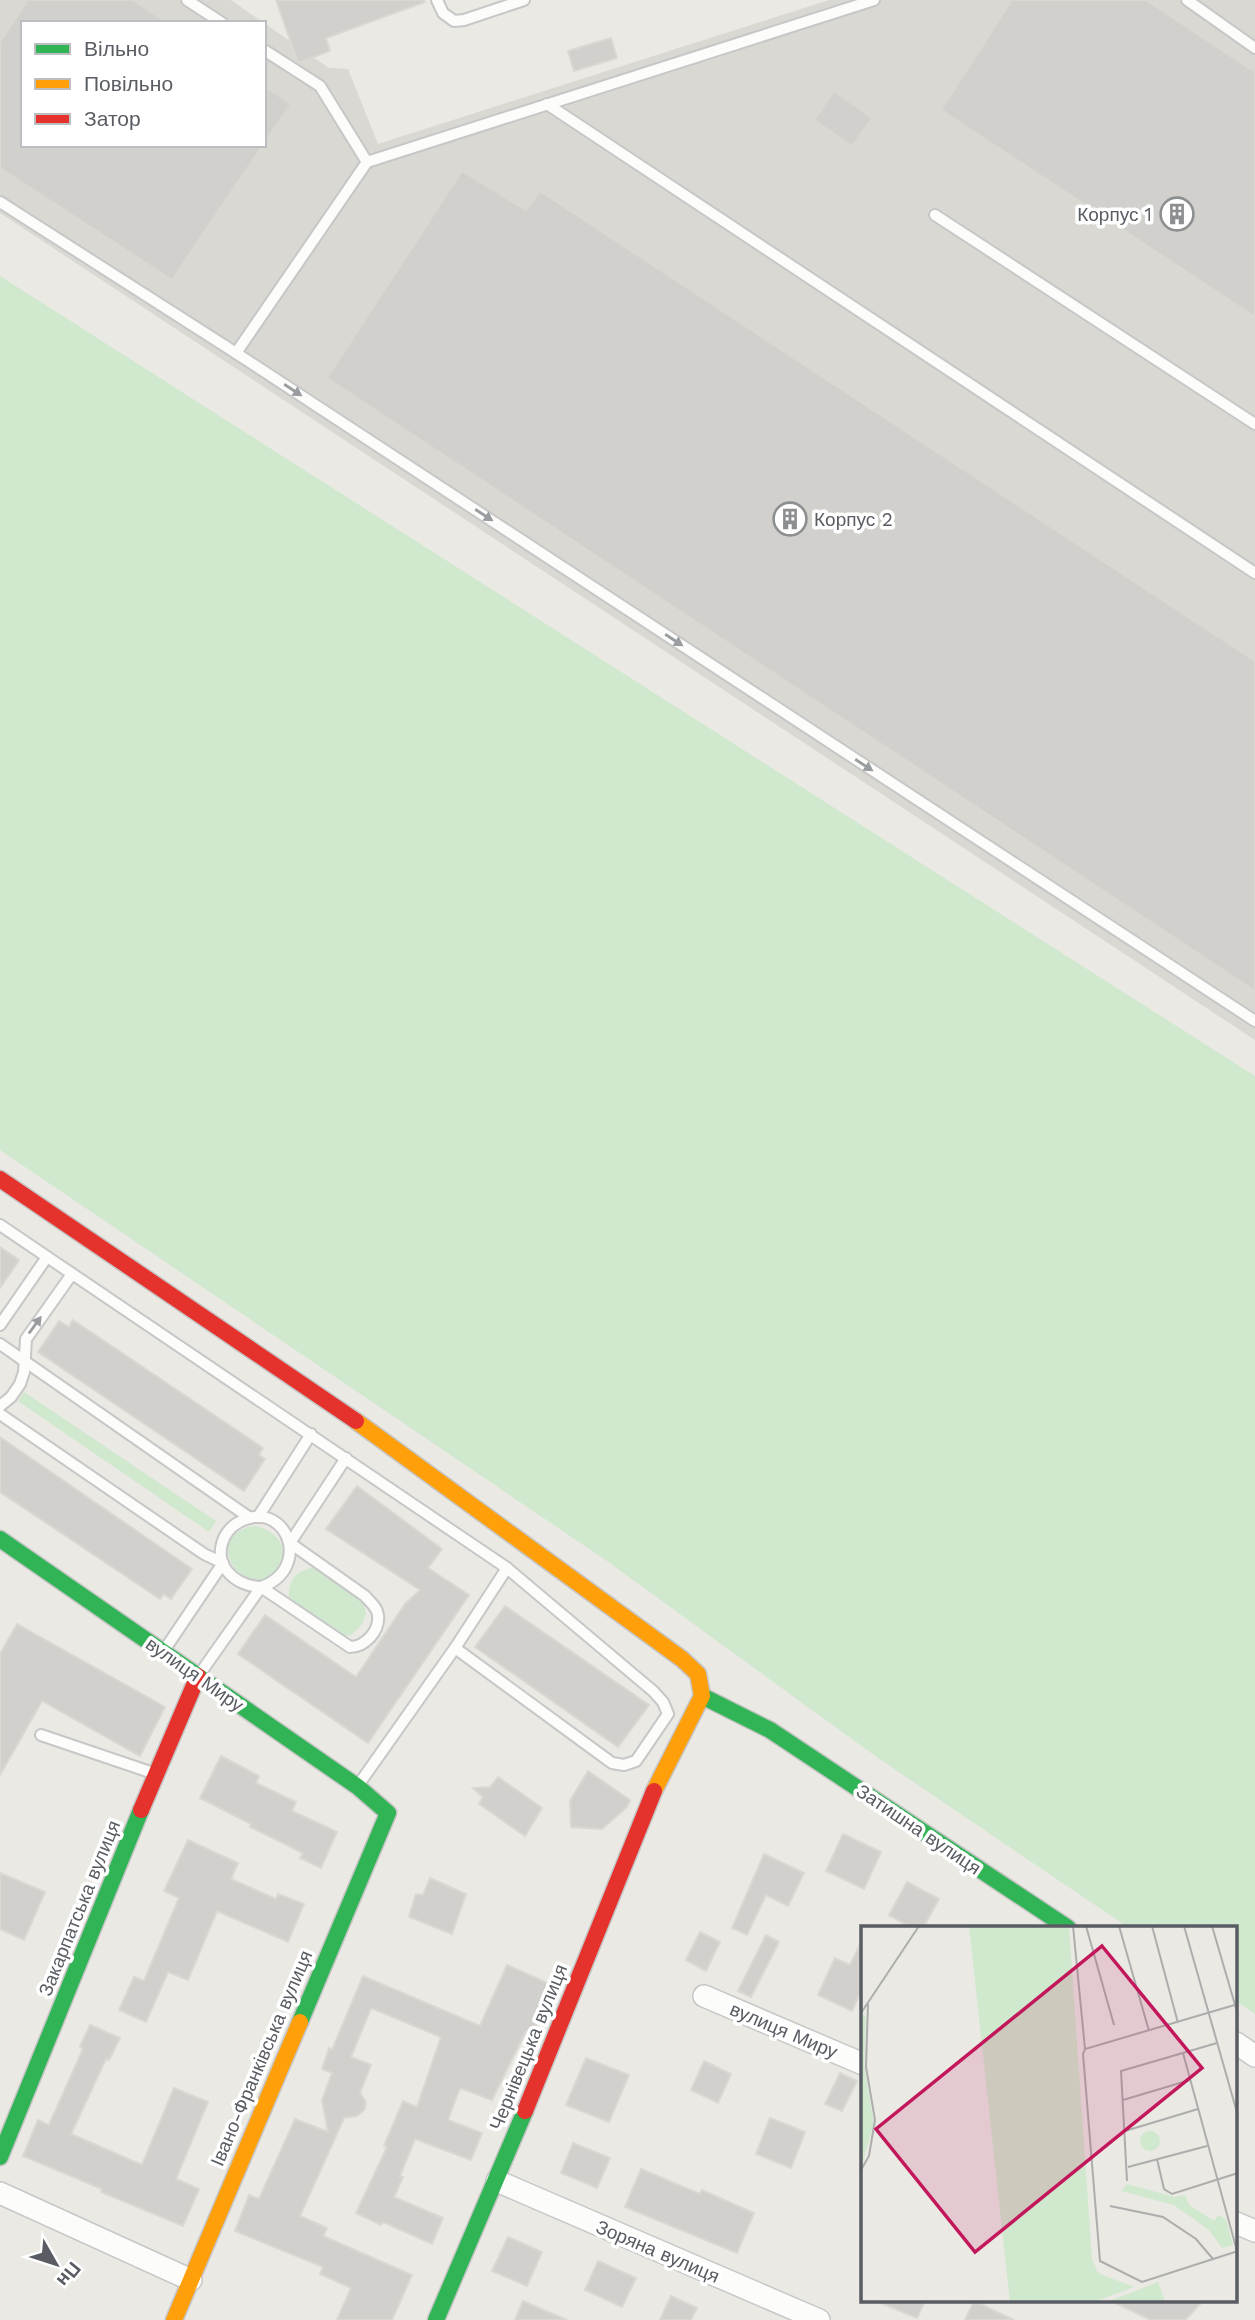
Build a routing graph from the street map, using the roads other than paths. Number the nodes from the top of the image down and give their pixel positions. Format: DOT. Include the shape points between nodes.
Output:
graph roads {
  1 [pos="187,0"];
  2 [pos="437,0"];
  3 [pos="524,0"];
  4 [pos="874,0"];
  5 [pos="1186,0"];
  6 [pos="219,21"];
  7 [pos="1255,48"];
  8 [pos="266,51"];
  9 [pos="547,104"];
  10 [pos="367,162"];
  11 [pos="0,202"];
  12 [pos="935,215"];
  13 [pos="236,353"];
  14 [pos="1255,424"];
  15 [pos="1255,573"];
  16 [pos="1255,1021"];
  17 [pos="0,1179"];
  18 [pos="0,1225"];
  19 [pos="47,1257"];
  20 [pos="72,1274"];
  21 [pos="0,1325"];
  22 [pos="0,1344"];
  23 [pos="23,1359"];
  24 [pos="0,1406"];
  25 [pos="0,1414"];
  26 [pos="311,1434"];
  27 [pos="346,1458"];
  28 [pos="254,1517"];
  29 [pos="0,1539"];
  30 [pos="290,1543"];
  31 [pos="223,1563"];
  32 [pos="507,1568"];
  33 [pos="261,1587"];
  34 [pos="455,1648"];
  35 [pos="163,1651"];
  36 [pos="198,1676"];
  37 [pos="702,1696"];
  38 [pos="41,1735"];
  39 [pos="156,1774"];
  40 [pos="358,1787"];
  41 [pos="388,1813"];
  42 [pos="1065,1926"];
  43 [pos="704,1996"];
  44 [pos="1238,2044"];
  45 [pos="1255,2056"];
  46 [pos="861,2063"];
  47 [pos="0,2157"];
  48 [pos="497,2181"];
  49 [pos="0,2193"];
  50 [pos="1238,2224"];
  51 [pos="1255,2231"];
  52 [pos="191,2280"];
  53 [pos="174,2320"];
  54 [pos="436,2320"];
  55 [pos="819,2320"];
  1 -- 6 [label="lane"];
  2 -- 3 [label="lane" via="443,13 454,21"];
  4 -- 9 [label="lane"];
  5 -- 7 [label="lane"];
  8 -- 10 [label="lane" via="320,86"];
  9 -- 10 [label="lane"];
  9 -- 15 [label="lane"];
  10 -- 13 [label="lane"];
  11 -- 13 [label="lane"];
  12 -- 14 [label="lane"];
  13 -- 16 [label="lane, one-way"];
  17 -- 37 [label="street" via="353,1419 682,1659 698,1674"];
  18 -- 19 [label="lane"];
  19 -- 20 [label="lane"];
  19 -- 21 [label="lane"];
  23 -- 20 [label="lane, one-way" via="26,1339"];
  20 -- 26 [label="lane"];
  22 -- 23 [label="lane"];
  23 -- 24 [label="lane" via="20,1384"];
  23 -- 28 [label="lane"];
  25 -- 31 [label="lane"];
  26 -- 27 [label="lane"];
  26 -- 28 [label="lane"];
  27 -- 30 [label="lane"];
  27 -- 32 [label="lane"];
  28 -- 30 [label="lane" via="278,1525"];
  28 -- 31 [label="lane" via="229,1530 223,1539"];
  29 -- 35 [label="street, вулиця Миру"];
  30 -- 33 [label="lane" via="289,1565 273,1583"];
  30 -- 33 [label="lane" via="375,1606 379,1617 369,1640 350,1647"];
  31 -- 33 [label="lane" via="238,1582"];
  31 -- 35 [label="lane"];
  32 -- 34 [label="lane"];
  32 -- 34 [label="lane" via="653,1691 668,1714 636,1761 624,1766 612,1763"];
  33 -- 36 [label="lane"];
  34 -- 40 [label="lane"];
  35 -- 36 [label="street, вулиця Миру"];
  36 -- 39 [label="street, Закарпатська вулиця"];
  36 -- 40 [label="street, вулиця Миру"];
  37 -- 42 [label="street, Затишна вулиця" via="770,1730"];
  37 -- 48 [label="street, Чернівецька вулиця" via="655,1788"];
  38 -- 39 [label="lane"];
  39 -- 47 [label="street, Закарпатська вулиця"];
  40 -- 41 [label="street, вулиця Миру"];
  41 -- 52 [label="street, Івано-Франківська вулиця"];
  43 -- 46 [label="street, вулиця Миру"];
  44 -- 45 [label="street"];
  48 -- 54 [label="street, Чернівецька вулиця"];
  48 -- 55 [label="street, Зоряна вулиця"];
  49 -- 52 [label="street"];
  50 -- 51 [label="street"];
  52 -- 53 [label="street, Івано-Франківська вулиця"];
}
